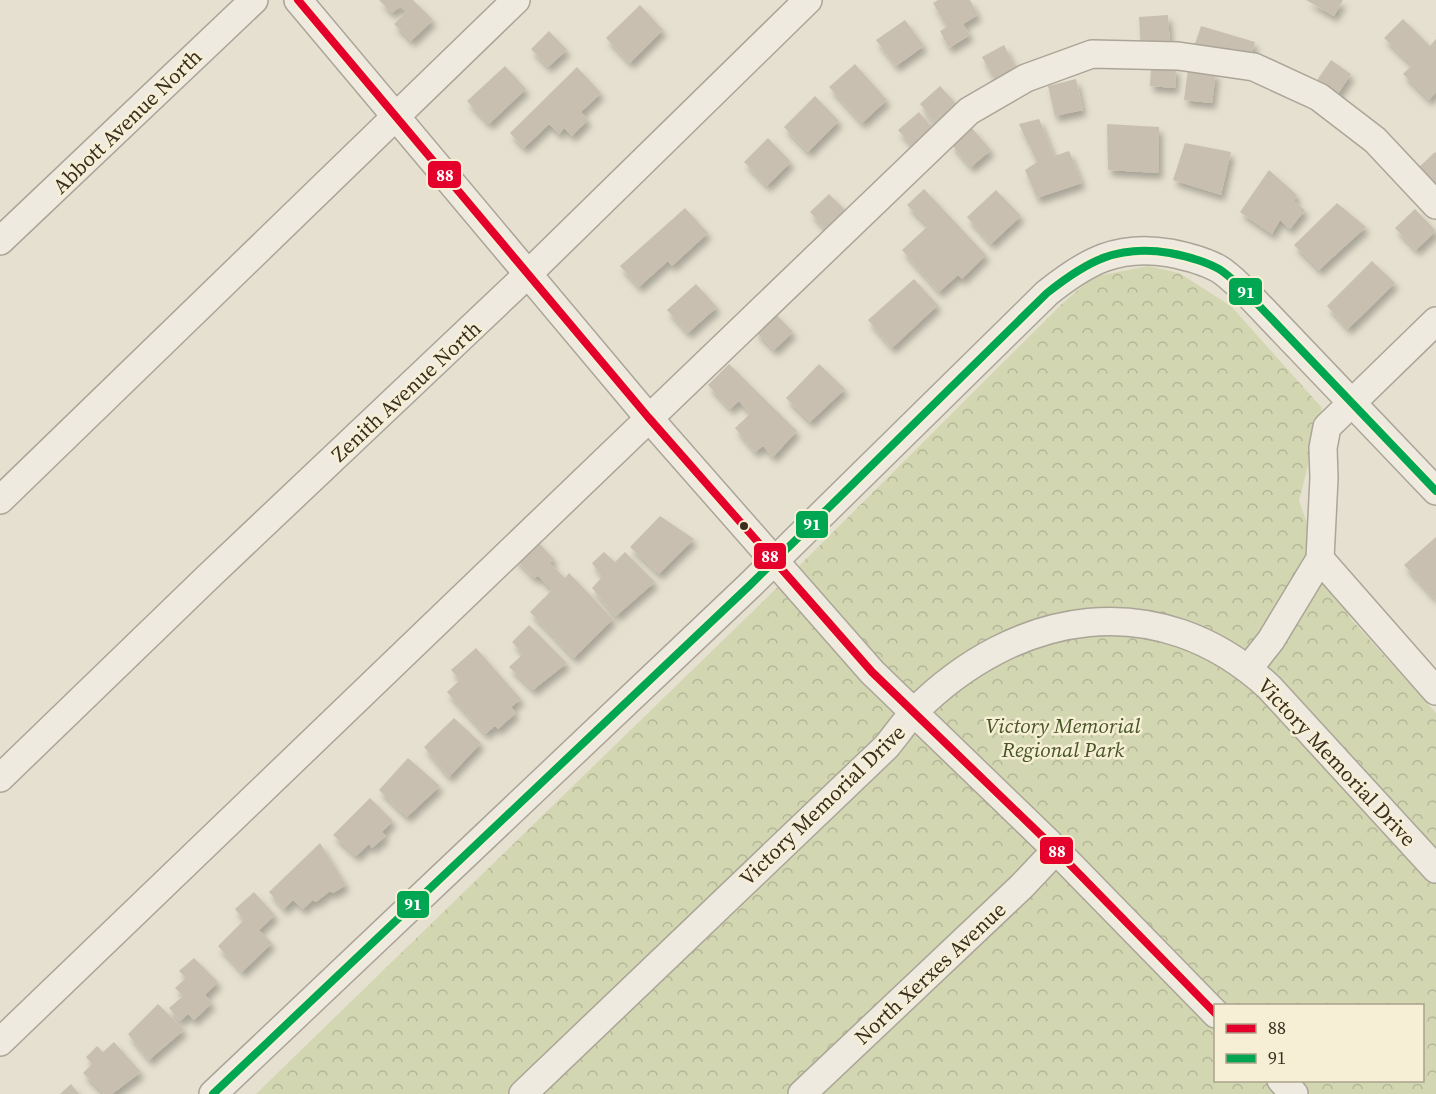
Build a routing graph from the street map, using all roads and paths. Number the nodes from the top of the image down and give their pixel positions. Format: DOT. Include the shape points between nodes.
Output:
graph roads {
  1 [pos="254,0"];
  2 [pos="298,0"];
  3 [pos="516,0"];
  4 [pos="808,0"];
  5 [pos="395,116"];
  6 [pos="1436,205"];
  7 [pos="0,241"];
  8 [pos="528,274"];
  9 [pos="1436,321"];
  10 [pos="1352,403"];
  11 [pos="648,417"];
  12 [pos="1436,491"];
  13 [pos="0,500"];
  14 [pos="1320,559"];
  15 [pos="773,561"];
  16 [pos="1249,668"];
  17 [pos="1436,691"];
  18 [pos="914,712"];
  19 [pos="0,778"];
  20 [pos="1056,850"];
  21 [pos="1436,869"];
  22 [pos="1214,1013"];
  23 [pos="0,1042"];
  24 [pos="1283,1082"];
  25 [pos="213,1094"];
  26 [pos="523,1094"];
  27 [pos="802,1094"];
  28 [pos="1294,1094"];
  1 -- 7 [label="street, Abbott Avenue North"];
  2 -- 5 [label="street"];
  3 -- 5 [label="street"];
  4 -- 8 [label="street, Zenith Avenue North"];
  5 -- 8 [label="street"];
  5 -- 13 [label="street"];
  6 -- 11 [label="street" via="1375,140 1319,97 1254,67 1178,56 1092,54 1026,78 969,111"];
  8 -- 11 [label="street"];
  8 -- 19 [label="street, Zenith Avenue North"];
  9 -- 10 [label="street"];
  10 -- 12 [label="street"];
  10 -- 14 [label="street" via="1327,428"];
  10 -- 15 [label="street" via="1218,268 1146,249 1110,254 1076,270 1047,293"];
  11 -- 15 [label="street"];
  11 -- 23 [label="street"];
  14 -- 16 [label="street" via="1271,640"];
  14 -- 17 [label="street"];
  15 -- 18 [label="street" via="872,672"];
  15 -- 25 [label="street"];
  16 -- 18 [label="street, Victory Memorial Drive" via="1171,629 1092,621 1055,627 1011,643 944,686"];
  16 -- 21 [label="street, Victory Memorial Drive"];
  18 -- 20 [label="street"];
  18 -- 26 [label="street, Victory Memorial Drive" via="886,747"];
  20 -- 22 [label="street"];
  20 -- 27 [label="street, North Xerxes Avenue"];
  24 -- 28 [label="street"];
}
